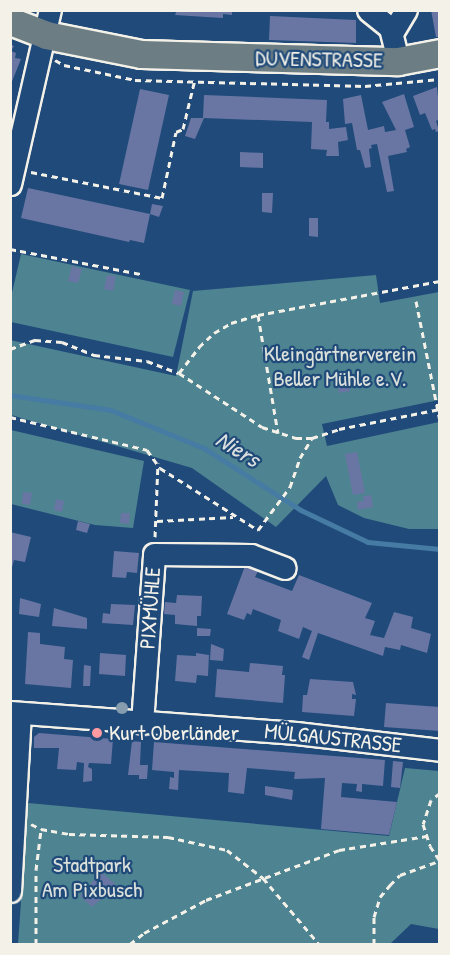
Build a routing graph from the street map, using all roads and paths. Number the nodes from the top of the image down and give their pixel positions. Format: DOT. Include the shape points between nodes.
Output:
graph roads {
  1 [pos="368,10"];
  2 [pos="406,10"];
  3 [pos="10,21"];
  4 [pos="48,23"];
  5 [pos="392,33"];
  6 [pos="440,52"];
  7 [pos="197,56"];
  8 [pos="398,61"];
  9 [pos="12,176"];
  10 [pos="10,249"];
  11 [pos="141,274"];
  12 [pos="440,281"];
  13 [pos="416,301"];
  14 [pos="258,315"];
  15 [pos="10,349"];
  16 [pos="179,373"];
  17 [pos="438,409"];
  18 [pos="10,417"];
  19 [pos="440,421"];
  20 [pos="278,433"];
  21 [pos="312,438"];
  22 [pos="158,461"];
  23 [pos="234,517"];
  24 [pos="285,567"];
  25 [pos="15,712"];
  26 [pos="142,723"];
  27 [pos="440,750"];
  28 [pos="440,793"];
  29 [pos="29,823"];
  30 [pos="41,830"];
  31 [pos="427,837"];
  32 [pos="439,861"];
  33 [pos="263,878"];
  34 [pos="10,891"];
  35 [pos="36,945"];
  36 [pos="130,945"];
  37 [pos="319,945"];
  38 [pos="375,945"];
  1 -- 5 [label="street"];
  2 -- 5 [label="street"];
  3 -- 4 [label="main road, DUVENSTRASSE"];
  4 -- 7 [label="main road, DUVENSTRASSE" via="141,54"];
  4 -- 9 [label="street"];
  5 -- 8 [label="street"];
  6 -- 8 [label="main road, DUVENSTRASSE"];
  7 -- 8 [label="main road, DUVENSTRASSE"];
  7 -- 9 [label="path" via="183,129 176,132 162,198"];
  10 -- 11 [label="path"];
  12 -- 14 [label="path"];
  13 -- 17 [label="path"];
  14 -- 16 [label="path" via="214,333"];
  14 -- 20 [label="path"];
  15 -- 16 [label="path" via="35,340 62,342 94,355 147,361"];
  16 -- 20 [label="path" via="249,419"];
  17 -- 19 [label="path"];
  17 -- 21 [label="path"];
  18 -- 22 [label="path" via="147,450"];
  20 -- 21 [label="path"];
  21 -- 23 [label="path" via="290,487 258,530"];
  22 -- 23 [label="path" via="160,468"];
  22 -- 23 [label="path" via="157,522"];
  24 -- 26 [label="street, PIXMÜHLE" via="251,555 154,554"];
  25 -- 26 [label="street, MÜLGAUSTRASSE"];
  25 -- 34 [label="street"];
  26 -- 27 [label="street, MÜLGAUSTRASSE" via="296,732"];
  28 -- 31 [label="path" via="431,800 423,824"];
  29 -- 30 [label="path"];
  30 -- 33 [label="path" via="168,837 227,850"];
  30 -- 35 [label="path" via="36,870"];
  31 -- 32 [label="path"];
  31 -- 33 [label="path" via="339,850"];
  32 -- 38 [label="path" via="400,875 380,897 374,917"];
  33 -- 36 [label="path" via="206,900 144,933"];
  33 -- 37 [label="path"];
}
